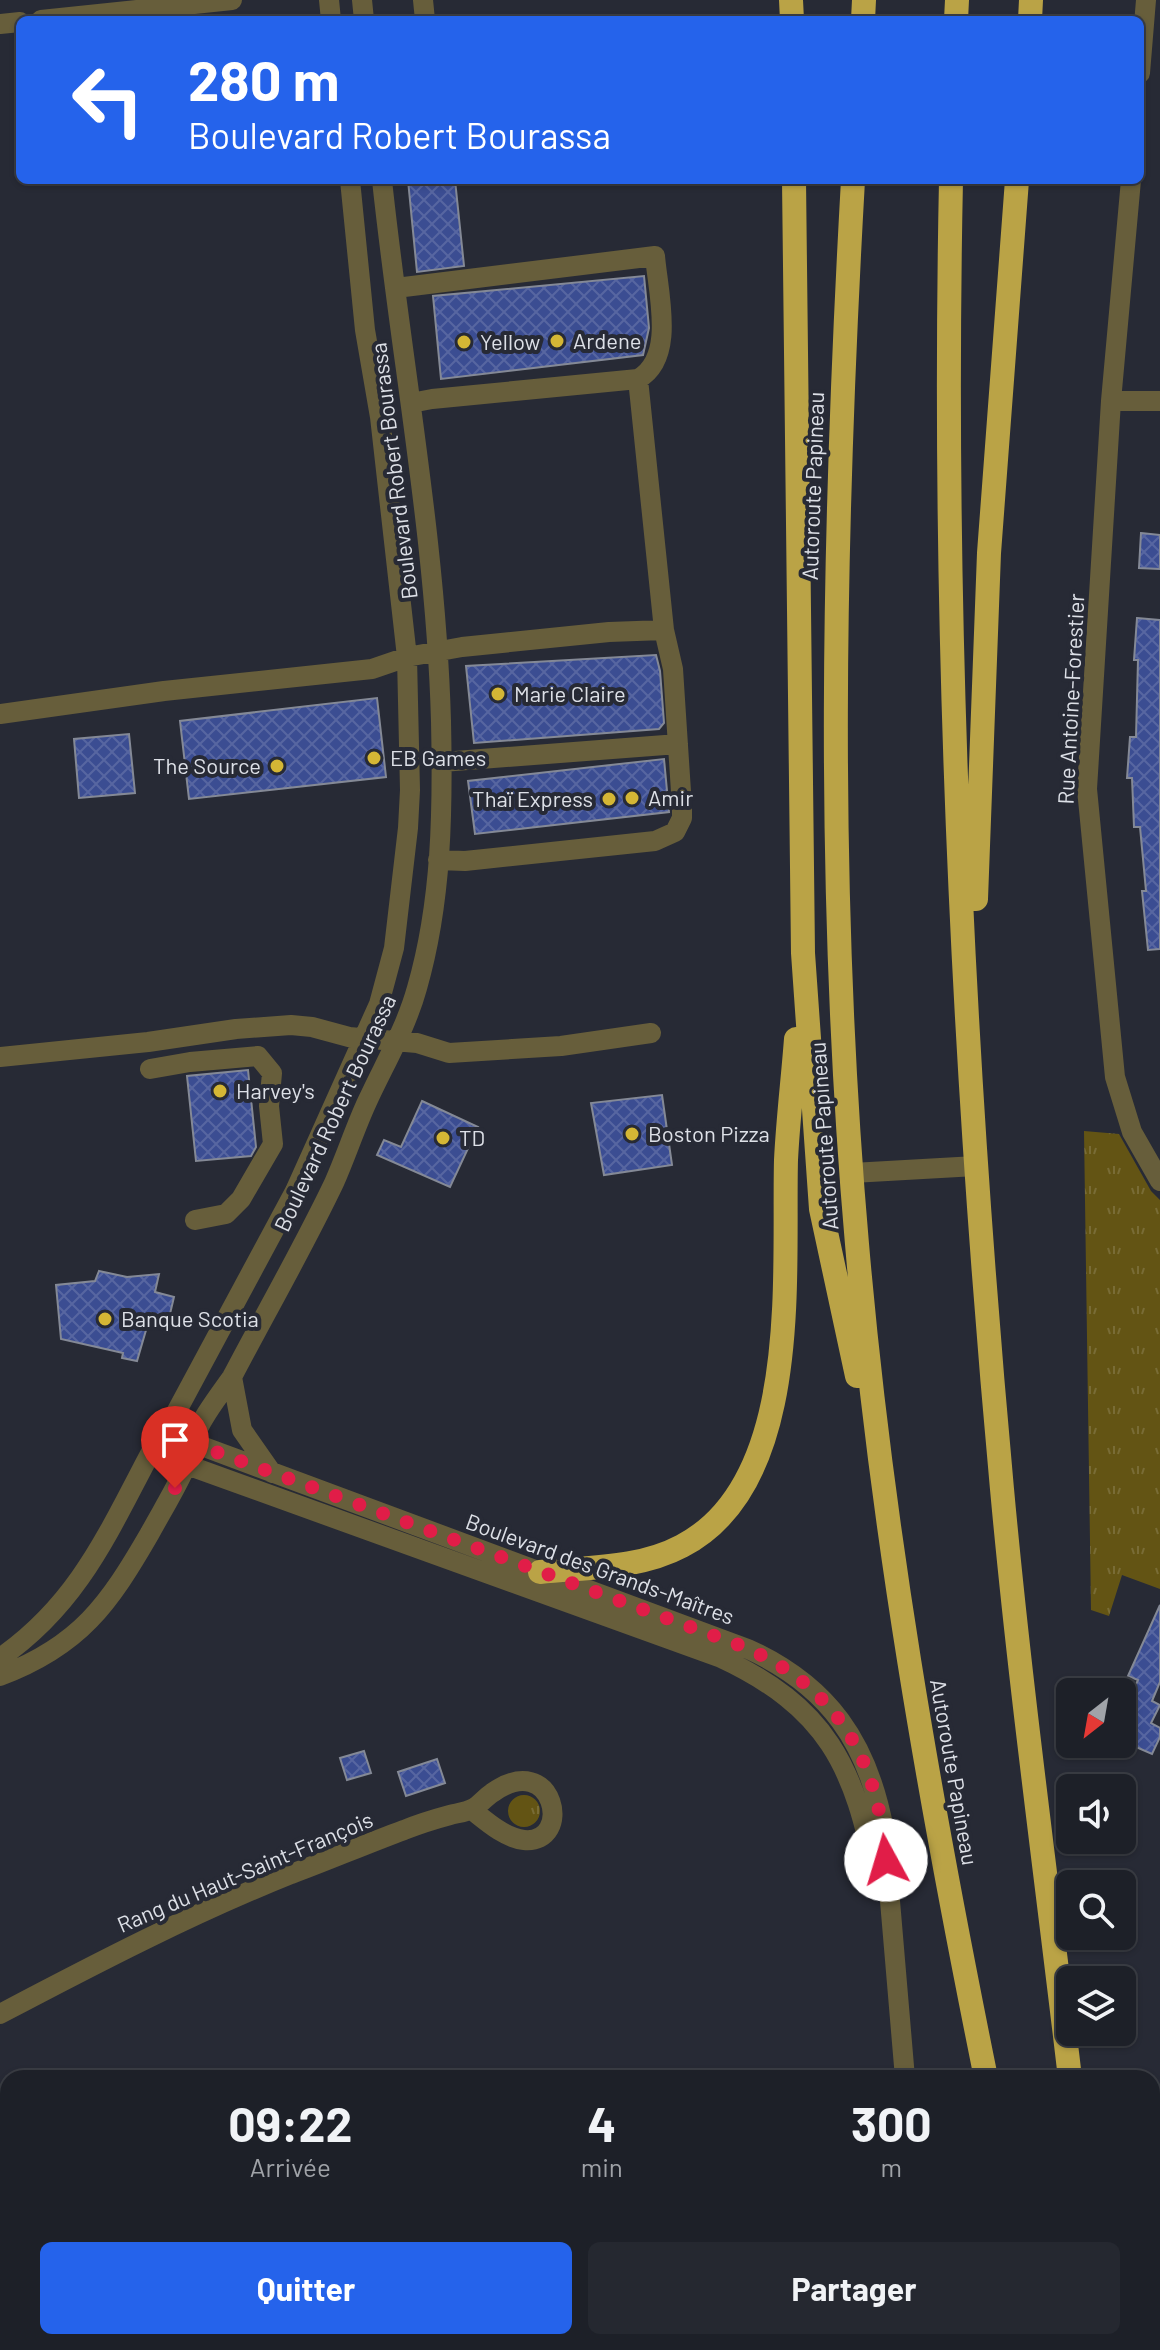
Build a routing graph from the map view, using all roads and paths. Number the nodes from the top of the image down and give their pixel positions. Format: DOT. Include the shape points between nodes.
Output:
graph roads {
  1 [pos="232,0"];
  2 [pos="1146,0"];
  3 [pos="111,6"];
  4 [pos="61,16"];
  5 [pos="1144,24"];
  6 [pos="350,184"];
  7 [pos="383,184"];
  8 [pos="794,184"];
  9 [pos="853,184"];
  10 [pos="951,184"];
  11 [pos="1017,184"];
  12 [pos="1131,184"];
  13 [pos="396,288"];
  14 [pos="638,379"];
  15 [pos="1111,401"];
  16 [pos="1160,401"];
  17 [pos="411,403"];
  18 [pos="664,630"];
  19 [pos="439,651"];
  20 [pos="407,657"];
  21 [pos="0,714"];
  22 [pos="678,744"];
  23 [pos="442,762"];
  24 [pos="438,860"];
  25 [pos="803,953"];
  26 [pos="651,1033"];
  27 [pos="363,1038"];
  28 [pos="398,1041"];
  29 [pos="0,1057"];
  30 [pos="150,1069"];
  31 [pos="971,1073"];
  32 [pos="976,1166"];
  33 [pos="852,1173"];
  34 [pos="1160,1181"];
  35 [pos="195,1220"];
  36 [pos="232,1377"];
  37 [pos="165,1433"];
  38 [pos="192,1443"];
  39 [pos="151,1452"];
  40 [pos="186,1466"];
  41 [pos="272,1473"];
  42 [pos="888,1519"];
  43 [pos="540,1572"];
  44 [pos="0,1658"];
  45 [pos="0,1676"];
  46 [pos="472,1810"];
  47 [pos="894,1977"];
  48 [pos="0,2014"];
  49 [pos="904,2070"];
  50 [pos="984,2070"];
  51 [pos="1069,2070"];
  1 -- 3 [label="street"];
  2 -- 5 [label="street"];
  3 -- 4 [label="street"];
  6 -- 20 [label="street, Boulevard Robert Bourassa"];
  7 -- 13 [label="street, Boulevard Robert Bourassa"];
  8 -- 25 [label="highway"];
  9 -- 33 [label="highway, Autoroute Papineau" via="835,614 838,909"];
  10 -- 31 [label="highway" via="949,614"];
  11 -- 31 [label="highway" via="984,634"];
  12 -- 15 [label="street, Rue Antoine-Forestier"];
  13 -- 14 [label="street" via="655,256 662,339 654,366"];
  13 -- 17 [label="street, Boulevard Robert Bourassa"];
  14 -- 17 [label="street"];
  14 -- 18 [label="street"];
  15 -- 16 [label="street"];
  15 -- 34 [label="street, Rue Antoine-Forestier" via="1087,789 1115,1077 1132,1132"];
  17 -- 19 [label="street, Boulevard Robert Bourassa"];
  18 -- 19 [label="street"];
  18 -- 22 [label="street" via="672,660"];
  19 -- 20 [label="street"];
  19 -- 23 [label="street, Boulevard Robert Bourassa"];
  20 -- 21 [label="street" via="372,669"];
  20 -- 27 [label="street, Boulevard Robert Bourassa" via="407,840 394,948 379,1004"];
  22 -- 23 [label="street"];
  22 -- 24 [label="street" via="682,818 666,837"];
  23 -- 24 [label="street, Boulevard Robert Bourassa"];
  24 -- 28 [label="street, Boulevard Robert Bourassa" via="429,936"];
  25 -- 42 [label="highway" via="821,1209"];
  25 -- 43 [label="highway" via="786,1157 779,1372 760,1451 734,1499 683,1546 638,1562"];
  26 -- 28 [label="street" via="510,1051 439,1052"];
  27 -- 28 [label="street"];
  27 -- 29 [label="street" via="302,1025 271,1025"];
  27 -- 37 [label="street, Boulevard Robert Bourassa" via="295,1191"];
  28 -- 36 [label="street, Boulevard Robert Bourassa" via="335,1180"];
  30 -- 35 [label="street" via="258,1056 272,1073 273,1144 241,1199 226,1214"];
  31 -- 32 [label="highway"];
  32 -- 33 [label="street"];
  32 -- 51 [label="highway" via="1004,1507"];
  33 -- 42 [label="highway, Autoroute Papineau"];
  36 -- 38 [label="street, Boulevard Robert Bourassa"];
  36 -- 41 [label="street" via="242,1430"];
  37 -- 38 [label="street, Boulevard des Grands-Maîtres"];
  37 -- 39 [label="street, Boulevard Robert Bourassa"];
  38 -- 40 [label="street, Boulevard Robert Bourassa"];
  38 -- 41 [label="street, Boulevard des Grands-Maîtres"];
  39 -- 40 [label="street, Boulevard des Grands-Maîtres"];
  39 -- 44 [label="street, Boulevard Robert Bourassa" via="75,1587 42,1625"];
  40 -- 45 [label="street, Boulevard Robert Bourassa" via="100,1611 53,1651"];
  40 -- 47 [label="street, Boulevard des Grands-Maîtres" via="719,1657 774,1686 817,1727 849,1780 866,1828"];
  41 -- 43 [label="street, Boulevard des Grands-Maîtres"];
  42 -- 50 [label="highway, Autoroute Papineau" via="940,1848"];
  43 -- 47 [label="street, Boulevard des Grands-Maîtres" via="748,1649 791,1673 831,1710 862,1755 877,1795"];
  46 -- 48 [label="street, Rang du Haut-Saint-François" via="407,1829 254,1890"];
  47 -- 49 [label="street, Boulevard des Grands-Maîtres"];
}
